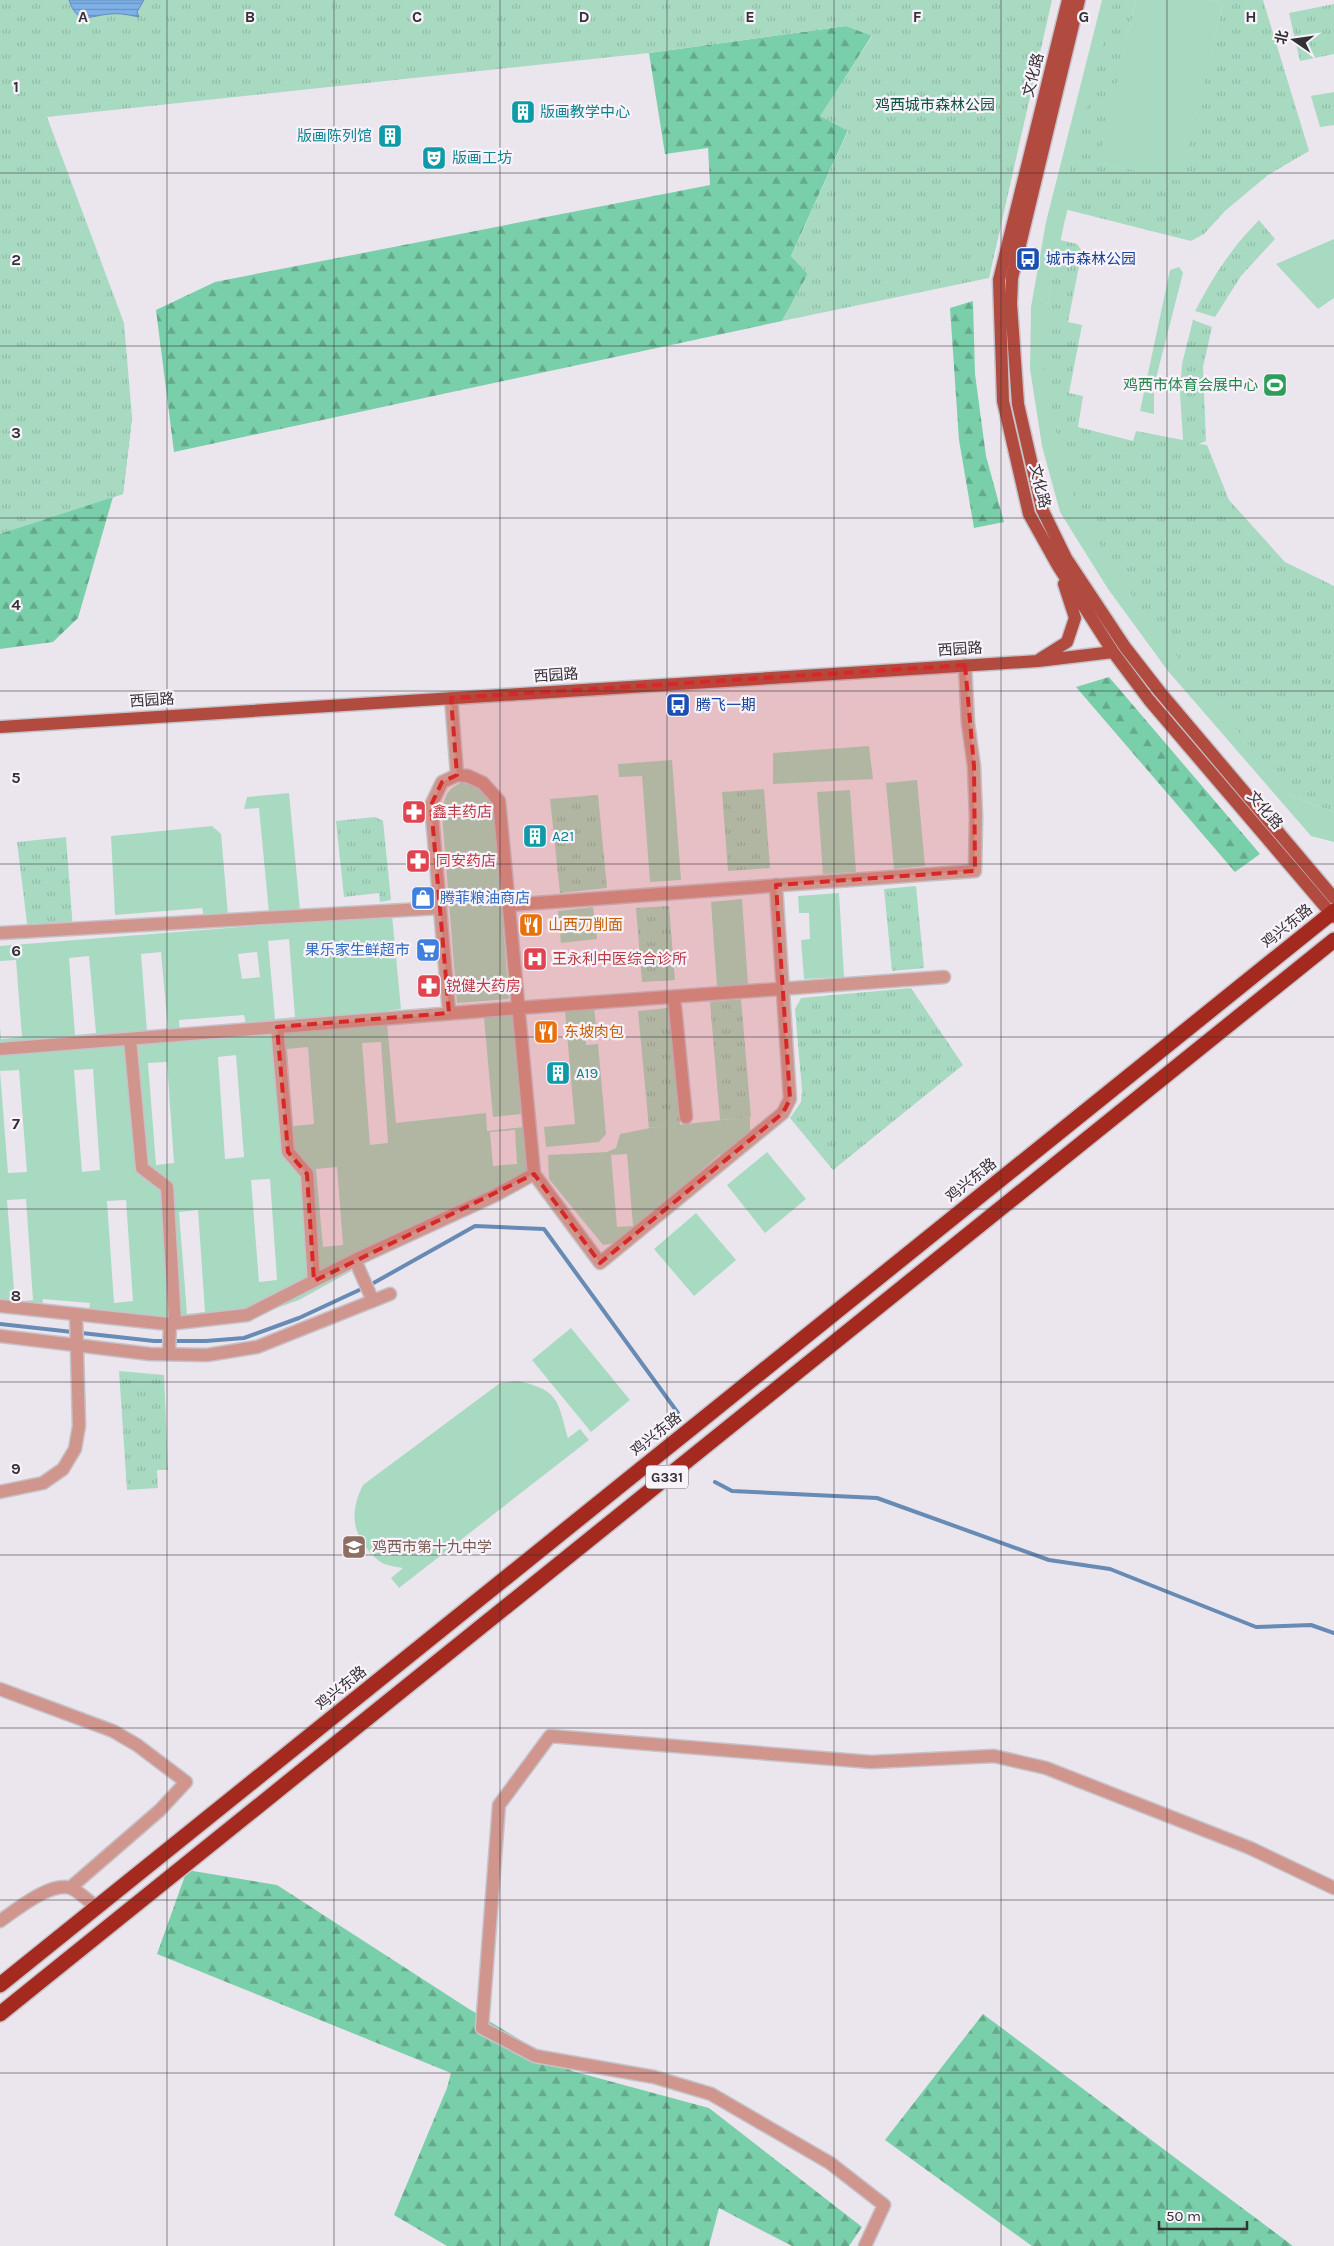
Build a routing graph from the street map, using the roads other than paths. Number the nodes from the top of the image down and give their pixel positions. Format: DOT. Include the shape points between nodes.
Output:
graph roads {
  1 [pos="1068,0"];
  2 [pos="1079,0"];
  3 [pos="1058,566"];
  4 [pos="1119,650"];
  5 [pos="1038,661"];
  6 [pos="965,665"];
  7 [pos="451,698"];
  8 [pos="0,727"];
  9 [pos="457,774"];
  10 [pos="776,885"];
  11 [pos="1334,898"];
  12 [pos="509,905"];
  13 [pos="440,908"];
  14 [pos="1333,914"];
  15 [pos="0,933"];
  16 [pos="1334,940"];
  17 [pos="944,977"];
  18 [pos="784,989"];
  19 [pos="674,997"];
  20 [pos="518,1008"];
  21 [pos="449,1013"];
  22 [pos="276,1027"];
  23 [pos="130,1039"];
  24 [pos="0,1049"];
  25 [pos="686,1117"];
  26 [pos="534,1174"];
  27 [pos="355,1260"];
  28 [pos="314,1281"];
  29 [pos="390,1294"];
  30 [pos="373,1301"];
  31 [pos="0,1306"];
  32 [pos="76,1314"];
  33 [pos="172,1323"];
  34 [pos="0,1336"];
  35 [pos="77,1345"];
  36 [pos="169,1354"];
  37 [pos="0,1492"];
  38 [pos="0,1689"];
  39 [pos="70,1888"];
  40 [pos="1334,1888"];
  41 [pos="96,1907"];
  42 [pos="0,1921"];
  43 [pos="0,1986"];
  44 [pos="0,2014"];
  45 [pos="865,2246"];
  1 -- 3 [label="main road, 文化路" via="999,280 1003,401 1029,514"];
  2 -- 4 [label="main road, 文化路" via="1012,278 1011,304 1018,404 1042,509"];
  3 -- 4 [label="main road, 文化路"];
  3 -- 5 [label="main road" via="1075,618 1067,642"];
  4 -- 5 [label="main road, 西园路"];
  4 -- 11 [label="main road, 文化路" via="1160,692"];
  4 -- 14 [label="main road, 文化路" via="1150,700"];
  5 -- 6 [label="main road, 西园路"];
  6 -- 7 [label="main road, 西园路"];
  6 -- 10 [label="street" via="974,766 975,871"];
  7 -- 8 [label="main road, 西园路"];
  7 -- 9 [label="street"];
  9 -- 12 [label="street" via="483,783 499,800"];
  9 -- 13 [label="street" via="442,782 431,805"];
  10 -- 12 [label="street"];
  10 -- 18 [label="street"];
  12 -- 20 [label="street"];
  13 -- 15 [label="street"];
  13 -- 21 [label="street"];
  14 -- 41 [label="highway, 鸡兴东路 / G331"];
  16 -- 44 [label="highway, G331"];
  17 -- 18 [label="street"];
  18 -- 19 [label="street"];
  18 -- 26 [label="street" via="790,1099 783,1113 600,1263"];
  19 -- 20 [label="street"];
  19 -- 25 [label="street"];
  20 -- 21 [label="street"];
  20 -- 26 [label="street"];
  21 -- 22 [label="street"];
  22 -- 23 [label="street"];
  22 -- 28 [label="street" via="288,1152 307,1174"];
  23 -- 24 [label="street"];
  23 -- 33 [label="street" via="142,1168 167,1187"];
  26 -- 27 [label="street" via="494,1196"];
  27 -- 28 [label="street"];
  27 -- 30 [label="street"];
  28 -- 33 [label="street" via="247,1315"];
  29 -- 30 [label="street"];
  30 -- 36 [label="street" via="257,1348 207,1355"];
  31 -- 32 [label="street"];
  32 -- 33 [label="street"];
  32 -- 35 [label="street"];
  33 -- 36 [label="street"];
  34 -- 35 [label="street"];
  35 -- 36 [label="street"];
  35 -- 37 [label="street" via="79,1426 75,1449 63,1469 43,1483"];
  38 -- 39 [label="street" via="113,1731 186,1782 160,1810"];
  39 -- 41 [label="street"];
  39 -- 42 [label="street" via="55,1888 33,1898"];
  40 -- 45 [label="street" via="1250,1848 1046,1768 994,1756 872,1762 550,1736 499,1805 482,2028 535,2056 654,2077 720,2099 830,2163 884,2205"];
  41 -- 43 [label="highway, 鸡兴东路 / G331"];
}
